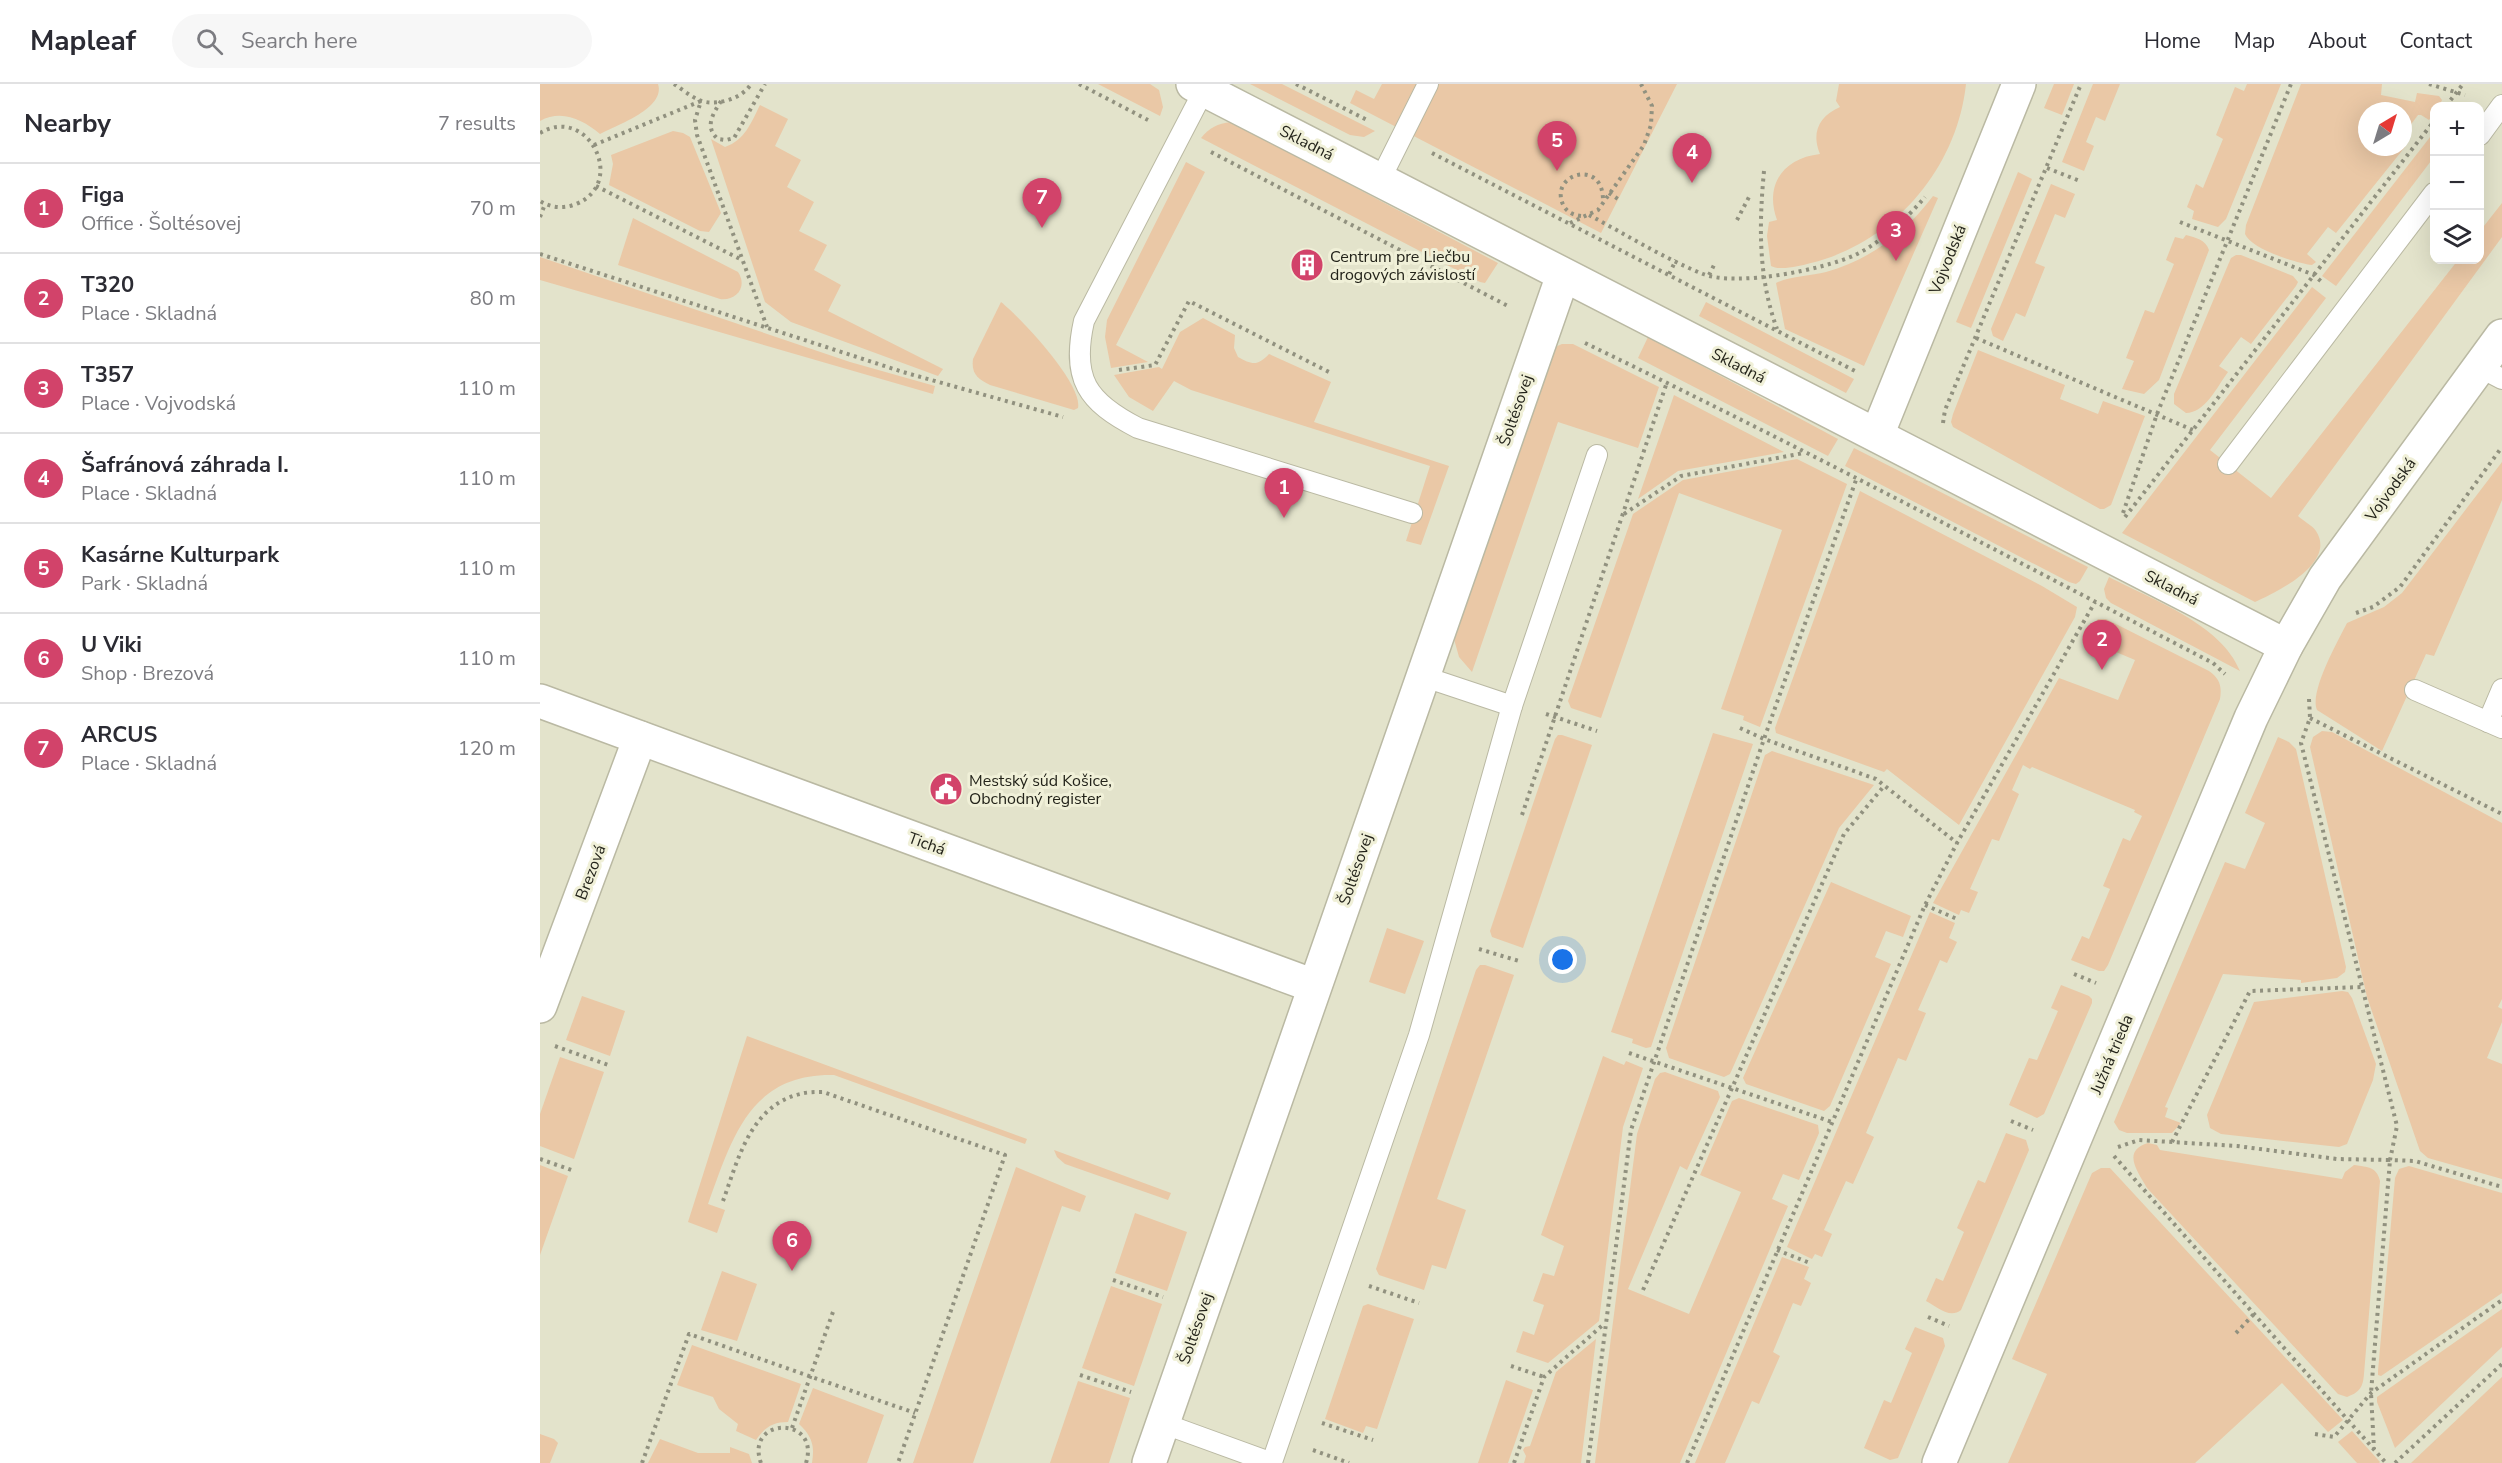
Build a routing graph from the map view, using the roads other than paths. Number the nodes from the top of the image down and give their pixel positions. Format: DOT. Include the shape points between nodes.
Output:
graph roads {
  1 [pos="1428,84"];
  2 [pos="2019,84"];
  3 [pos="1198,87"];
  4 [pos="2502,105"];
  5 [pos="2484,130"];
  6 [pos="1380,180"];
  7 [pos="2430,198"];
  8 [pos="1563,275"];
  9 [pos="2502,336"];
  10 [pos="2490,373"];
  11 [pos="1877,435"];
  12 [pos="1597,455"];
  13 [pos="2228,464"];
  14 [pos="1412,513"];
  15 [pos="2286,646"];
  16 [pos="1422,676"];
  17 [pos="2502,689"];
  18 [pos="2415,690"];
  19 [pos="540,701"];
  20 [pos="1512,706"];
  21 [pos="2495,725"];
  22 [pos="640,738"];
  23 [pos="1314,986"];
  24 [pos="540,1006"];
  25 [pos="1162,1423"];
  26 [pos="1149,1463"];
  27 [pos="1272,1463"];
  28 [pos="1939,1463"];
  1 -- 6 [label="lane"];
  2 -- 11 [label="street, Vojvodská"];
  3 -- 6 [label="street, Skladná"];
  3 -- 14 [label="lane" via="1179,136 1084,321 1079,363 1096,402 1138,428"];
  4 -- 5 [label="lane"];
  6 -- 8 [label="street, Skladná"];
  7 -- 13 [label="lane"];
  8 -- 11 [label="street, Skladná"];
  8 -- 16 [label="street, Šoltésovej"];
  9 -- 10 [label="street, Vojvodská"];
  10 -- 15 [label="street, Vojvodská" via="2325,578"];
  11 -- 15 [label="street, Skladná"];
  12 -- 20 [label="lane"];
  15 -- 28 [label="street, Južná trieda" via="2251,718"];
  16 -- 20 [label="lane"];
  16 -- 23 [label="street, Šoltésovej"];
  17 -- 21 [label="lane"];
  18 -- 21 [label="lane"];
  19 -- 22 [label="street, Tichá"];
  20 -- 27 [label="lane" via="1419,1035"];
  22 -- 23 [label="street, Tichá"];
  22 -- 24 [label="street, Brezová"];
  23 -- 25 [label="street, Šoltésovej"];
  25 -- 26 [label="street, Šoltésovej"];
  25 -- 27 [label="lane"];
}
